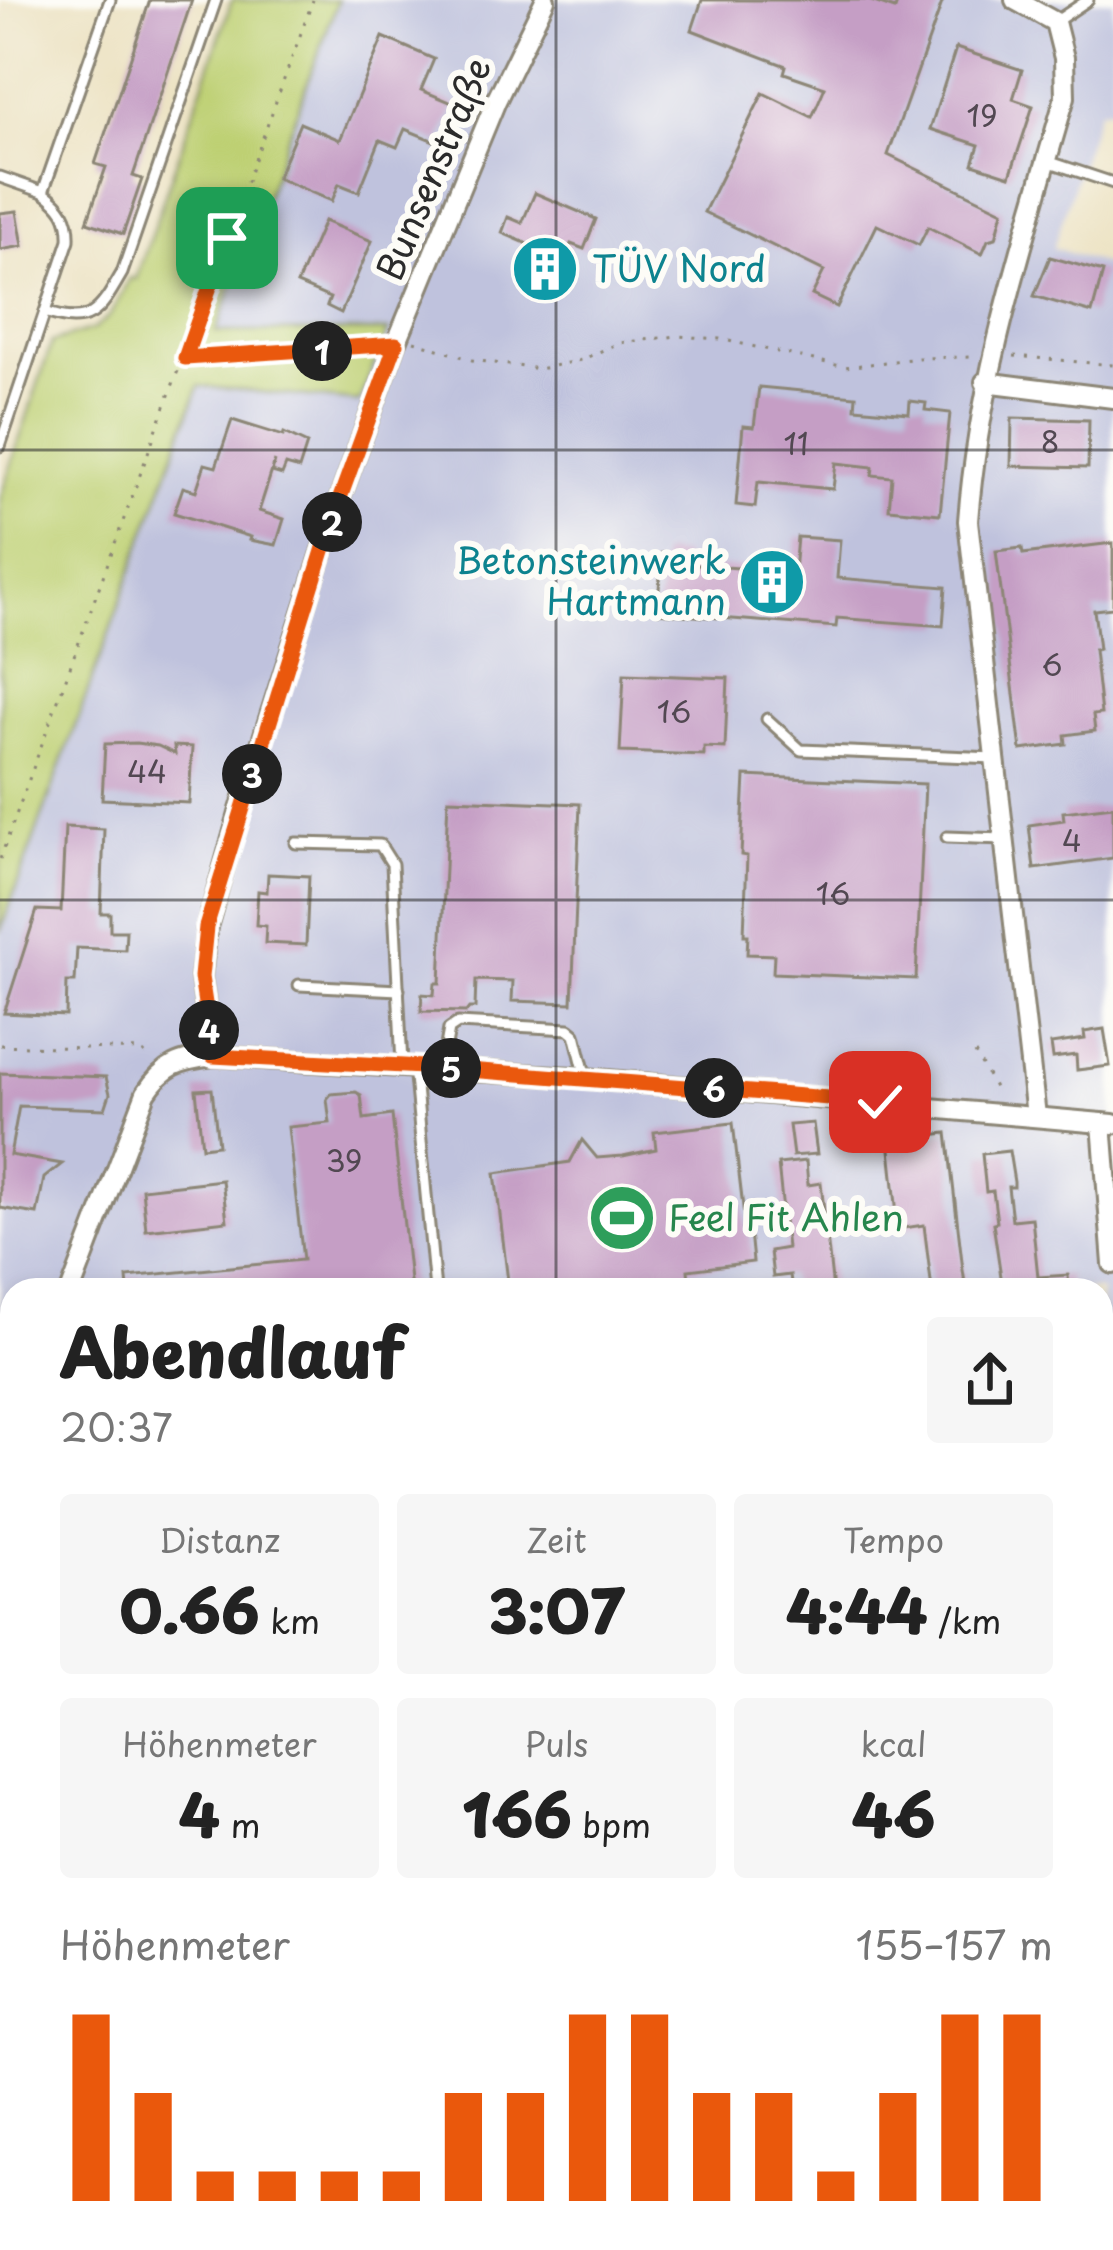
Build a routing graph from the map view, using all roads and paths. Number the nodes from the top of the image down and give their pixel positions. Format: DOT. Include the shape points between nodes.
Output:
graph roads {
  1 [pos="110,0"];
  2 [pos="216,0"];
  3 [pos="313,0"];
  4 [pos="544,0"];
  5 [pos="1015,0"];
  6 [pos="1088,0"];
  7 [pos="1055,22"];
  8 [pos="1046,161"];
  9 [pos="0,177"];
  10 [pos="1113,183"];
  11 [pos="44,192"];
  12 [pos="45,312"];
  13 [pos="396,344"];
  14 [pos="991,356"];
  15 [pos="185,358"];
  16 [pos="1113,365"];
  17 [pos="986,382"];
  18 [pos="1113,398"];
  19 [pos="0,446"];
  20 [pos="767,719"];
  21 [pos="995,758"];
  22 [pos="947,838"];
  23 [pos="1004,839"];
  24 [pos="296,843"];
  25 [pos="0,860"];
  26 [pos="299,985"];
  27 [pos="399,990"];
  28 [pos="0,1045"];
  29 [pos="975,1053"];
  30 [pos="213,1056"];
  31 [pos="408,1066"];
  32 [pos="442,1068"];
  33 [pos="160,1070"];
  34 [pos="586,1078"];
  35 [pos="1007,1113"];
  36 [pos="1036,1116"];
  37 [pos="1107,1123"];
  38 [pos="1113,1264"];
  39 [pos="78,1278"];
  40 [pos="434,1278"];
  1 -- 11 [label="lane"];
  2 -- 12 [label="lane" via="122,273 97,313 82,319"];
  3 -- 15 [label="path"];
  4 -- 13 [label="street, Bunsenstraße"];
  5 -- 7 [label="street"];
  6 -- 7 [label="lane"];
  7 -- 8 [label="street" via="1064,97"];
  8 -- 10 [label="lane"];
  8 -- 14 [label="street"];
  9 -- 11 [label="lane"];
  11 -- 12 [label="lane" via="70,224"];
  12 -- 19 [label="lane"];
  13 -- 14 [label="path" via="539,369 619,343 677,336 845,367"];
  13 -- 15 [label="path"];
  13 -- 30 [label="street, Bunsenstraße" via="206,927 201,977"];
  14 -- 16 [label="path"];
  14 -- 17 [label="street"];
  15 -- 25 [label="path"];
  17 -- 18 [label="street"];
  17 -- 21 [label="street" via="968,521"];
  20 -- 21 [label="lane" via="801,750"];
  21 -- 23 [label="street"];
  22 -- 23 [label="lane"];
  23 -- 36 [label="street"];
  24 -- 27 [label="lane" via="380,845 392,864"];
  26 -- 27 [label="lane"];
  27 -- 31 [label="lane"];
  28 -- 33 [label="path" via="141,1050"];
  29 -- 35 [label="path"];
  30 -- 31 [label="street"];
  30 -- 33 [label="street"];
  31 -- 32 [label="street"];
  31 -- 40 [label="lane"];
  32 -- 34 [label="street"];
  32 -- 34 [label="lane" via="448,1029 458,1023 569,1029"];
  33 -- 39 [label="street"];
  34 -- 35 [label="street"];
  35 -- 36 [label="street"];
  36 -- 37 [label="street"];
  37 -- 38 [label="street"];
}
